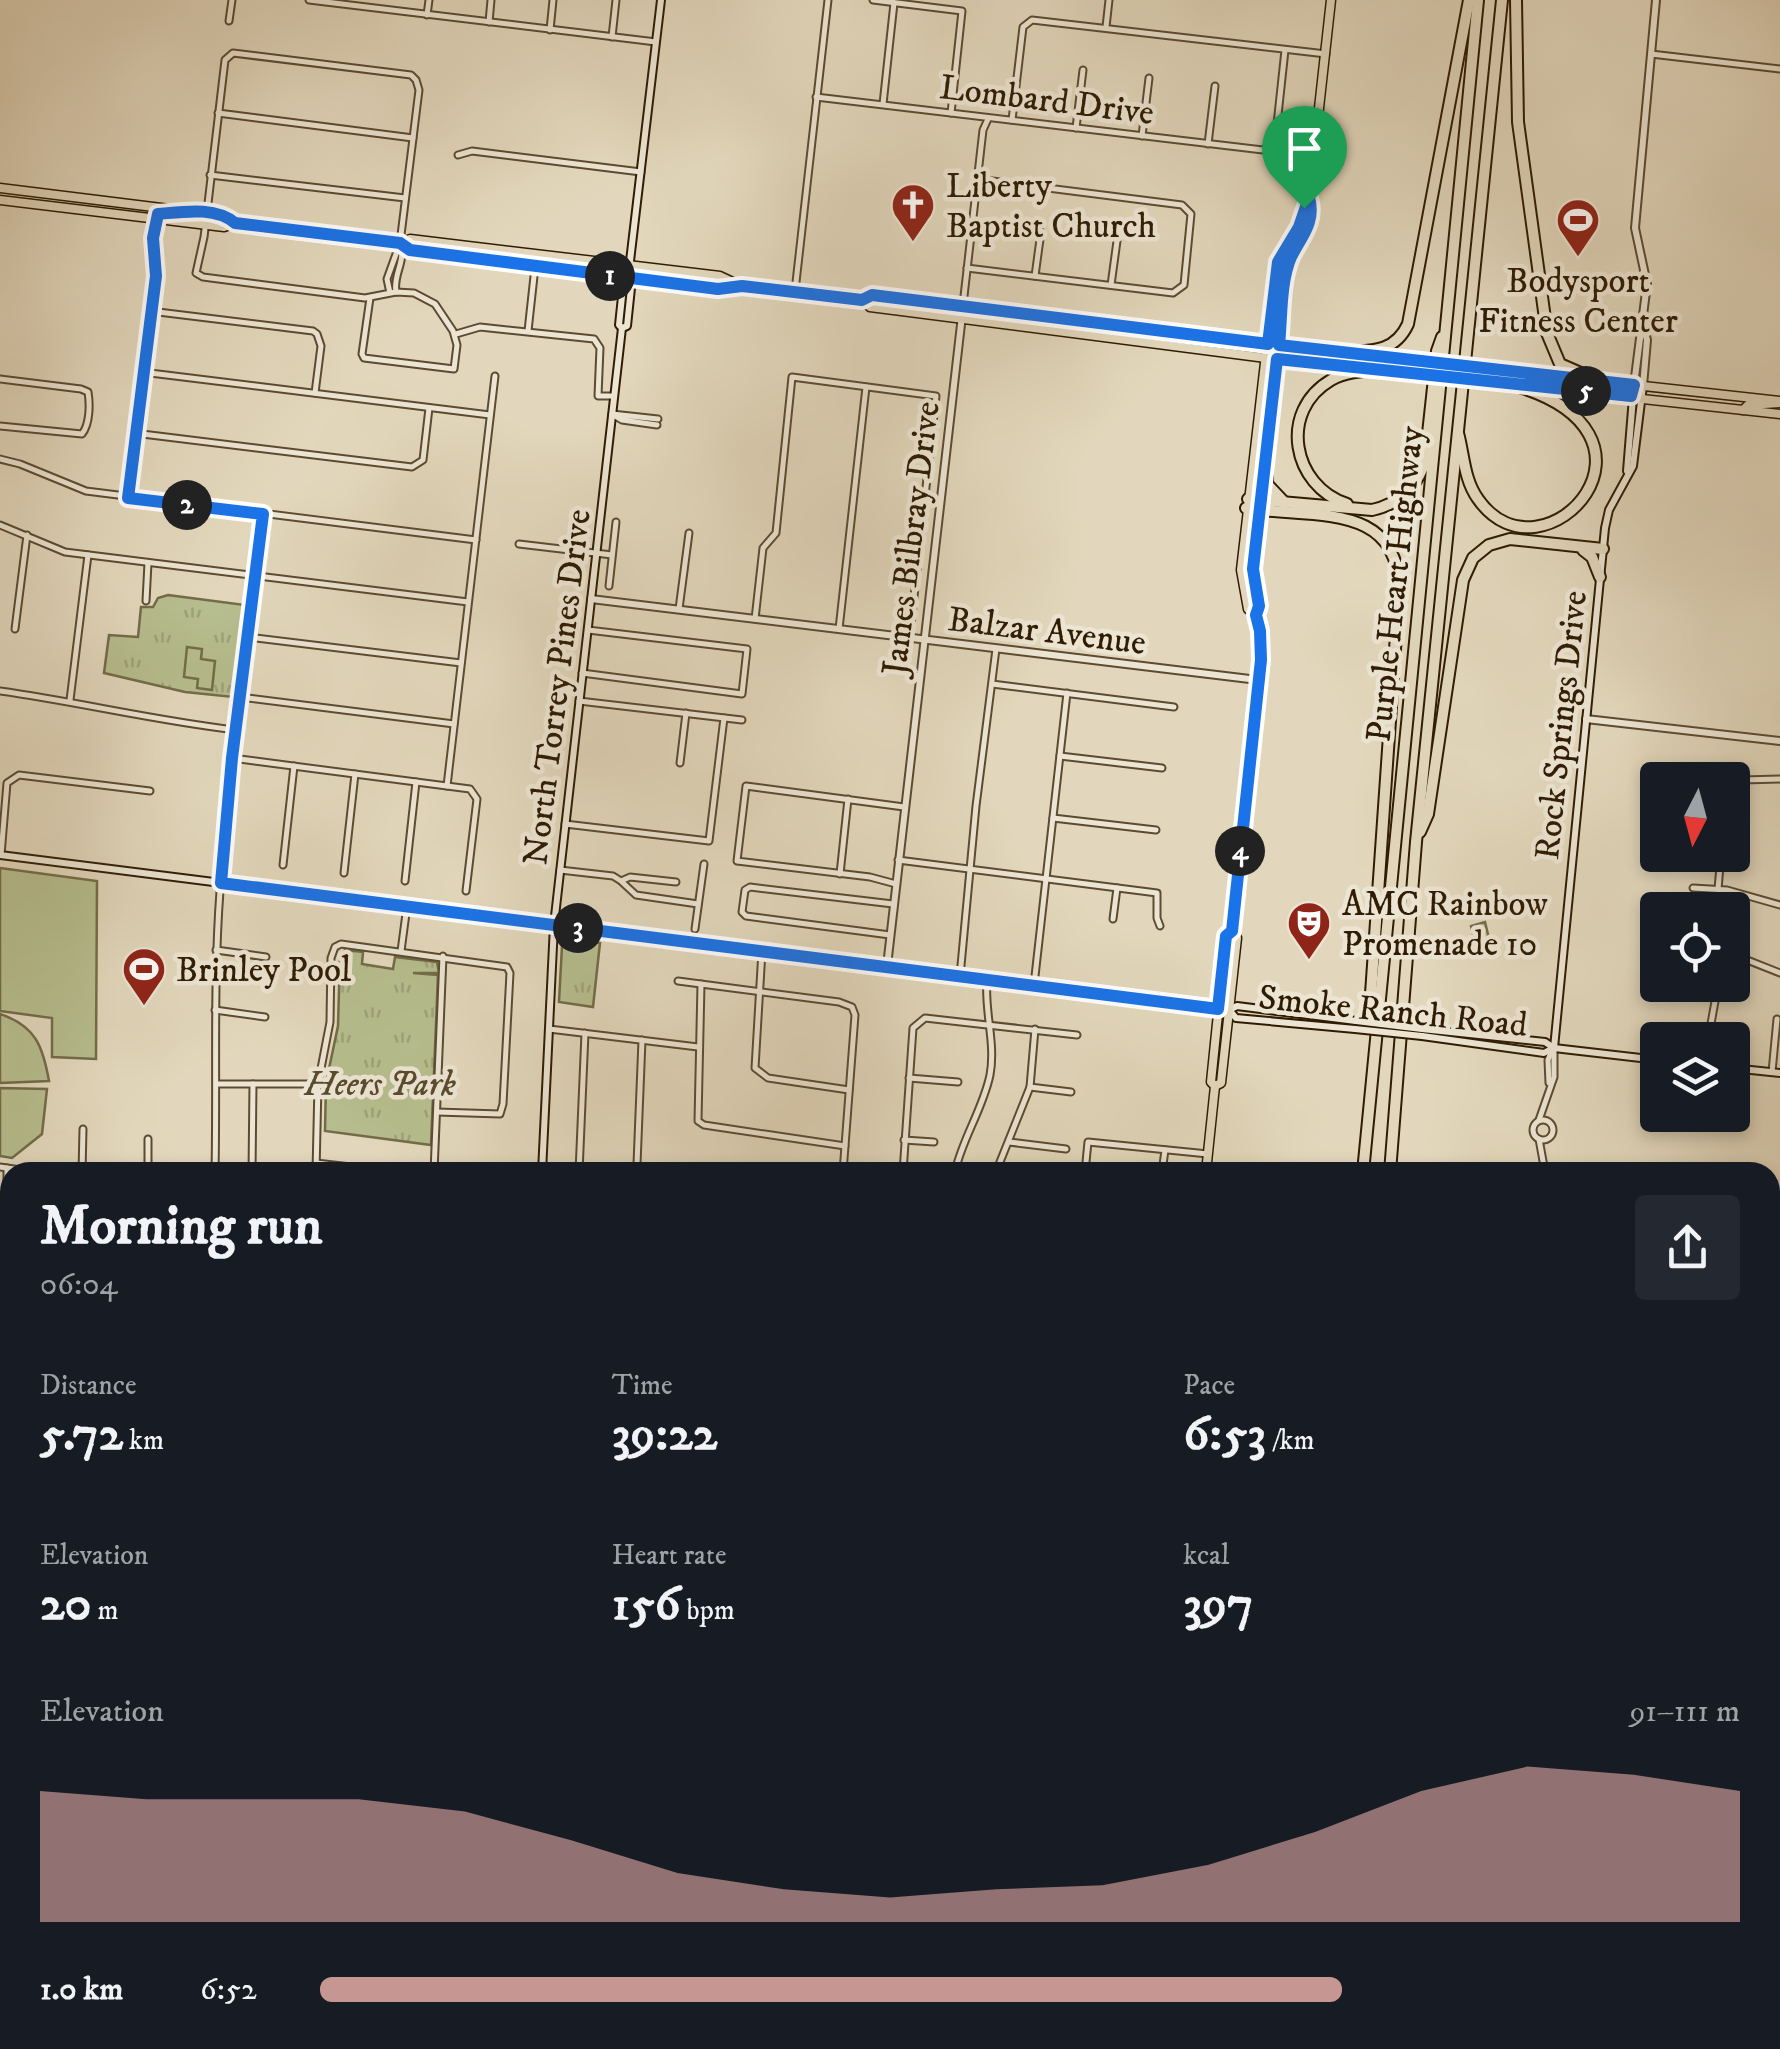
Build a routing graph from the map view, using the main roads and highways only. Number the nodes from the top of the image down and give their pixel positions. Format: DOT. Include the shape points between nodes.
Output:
graph roads {
  1 [pos="660,0"];
  2 [pos="1331,0"];
  3 [pos="1469,0"];
  4 [pos="1478,0"];
  5 [pos="1502,0"];
  6 [pos="1516,0"];
  7 [pos="1656,0"];
  8 [pos="0,188"];
  9 [pos="1309,198"];
  10 [pos="0,200"];
  11 [pos="103,201"];
  12 [pos="134,205"];
  13 [pos="59,207"];
  14 [pos="186,210"];
  15 [pos="101,213"];
  16 [pos="156,219"];
  17 [pos="235,223"];
  18 [pos="400,243"];
  19 [pos="484,248"];
  20 [pos="482,260"];
  21 [pos="630,266"];
  22 [pos="628,278"];
  23 [pos="742,286"];
  24 [pos="862,300"];
  25 [pos="963,307"];
  26 [pos="962,318"];
  27 [pos="1059,318"];
  28 [pos="1081,320"];
  29 [pos="1448,322"];
  30 [pos="1048,330"];
  31 [pos="1196,334"];
  32 [pos="1128,335"];
  33 [pos="1268,344"];
  34 [pos="1279,345"];
  35 [pos="1350,352"];
  36 [pos="1266,358"];
  37 [pos="1277,359"];
  38 [pos="1377,370"];
  39 [pos="1599,382"];
  40 [pos="1505,383"];
  41 [pos="1639,386"];
  42 [pos="1636,397"];
  43 [pos="1743,397"];
  44 [pos="1780,402"];
  45 [pos="1696,404"];
  46 [pos="1742,410"];
  47 [pos="1780,414"];
  48 [pos="1457,428"];
  49 [pos="1266,450"];
  50 [pos="1423,468"];
  51 [pos="1284,503"];
  52 [pos="1254,505"];
  53 [pos="1578,547"];
  54 [pos="1602,550"];
  55 [pos="1600,577"];
  56 [pos="591,599"];
  57 [pos="924,640"];
  58 [pos="1258,680"];
  59 [pos="1586,719"];
  60 [pos="1780,741"];
  61 [pos="1416,842"];
  62 [pos="0,855"];
  63 [pos="554,925"];
  64 [pos="1232,931"];
  65 [pos="886,966"];
  66 [pos="1218,1009"];
  67 [pos="1229,1010"];
  68 [pos="1554,1048"];
  69 [pos="1374,1049"];
  70 [pos="1640,1058"];
  71 [pos="1750,1070"];
  72 [pos="1776,1073"];
  73 [pos="1215,1086"];
  74 [pos="542,1162"];
  75 [pos="1207,1162"];
  76 [pos="1365,1162"];
  77 [pos="1391,1162"];
  1 -- 21 [label="main road, North Torrey Pines Drive"];
  2 -- 9 [label="main road"];
  3 -- 35 [label="highway" via="1408,324 1392,345"];
  4 -- 29 [label="highway, Purple Heart Highway"];
  5 -- 48 [label="highway, Purple Heart Highway"];
  6 -- 39 [label="highway" via="1518,122 1547,333 1560,364"];
  7 -- 41 [label="main road, Rock Springs Drive" via="1635,228 1647,284"];
  8 -- 11 [label="main road"];
  9 -- 33 [label="main road" via="1278,262"];
  9 -- 34 [label="main road" via="1308,227 1288,270"];
  10 -- 13 [label="main road"];
  11 -- 12 [label="main road"];
  11 -- 13 [label="main road"];
  12 -- 14 [label="main road"];
  12 -- 15 [label="main road"];
  13 -- 15 [label="main road"];
  14 -- 16 [label="main road"];
  14 -- 17 [label="main road"];
  15 -- 16 [label="main road"];
  16 -- 17 [label="main road"];
  17 -- 18 [label="main road"];
  18 -- 19 [label="main road" via="410,238"];
  18 -- 20 [label="main road"];
  19 -- 20 [label="main road"];
  19 -- 21 [label="main road"];
  20 -- 22 [label="main road"];
  21 -- 22 [label="main road, North Torrey Pines Drive"];
  21 -- 23 [label="main road" via="720,276"];
  22 -- 23 [label="main road"];
  22 -- 56 [label="main road, North Torrey Pines Drive"];
  23 -- 24 [label="main road"];
  24 -- 25 [label="main road" via="872,295"];
  24 -- 26 [label="main road"];
  25 -- 26 [label="main road, James Bilbray Drive"];
  25 -- 27 [label="main road"];
  26 -- 30 [label="main road"];
  26 -- 57 [label="main road, James Bilbray Drive"];
  27 -- 28 [label="main road"];
  27 -- 30 [label="main road"];
  28 -- 31 [label="main road"];
  28 -- 32 [label="main road"];
  29 -- 50 [label="highway" via="1437,350"];
  29 -- 69 [label="highway, Purple Heart Highway"];
  30 -- 32 [label="main road"];
  31 -- 32 [label="main road"];
  31 -- 33 [label="main road"];
  32 -- 36 [label="main road"];
  33 -- 34 [label="main road"];
  33 -- 36 [label="main road"];
  34 -- 35 [label="main road"];
  34 -- 37 [label="main road"];
  35 -- 39 [label="main road, bridge"];
  36 -- 37 [label="main road"];
  36 -- 52 [label="main road"];
  37 -- 38 [label="main road"];
  37 -- 49 [label="main road"];
  38 -- 40 [label="main road, bridge"];
  38 -- 50 [label="highway" via="1340,375 1310,399 1298,429 1303,467 1329,497 1359,506 1396,496"];
  39 -- 41 [label="main road"];
  40 -- 42 [label="main road"];
  40 -- 48 [label="highway" via="1564,406 1589,433 1594,477 1575,509 1534,526 1492,514 1470,484"];
  41 -- 42 [label="main road, Rock Springs Drive"];
  41 -- 43 [label="main road"];
  42 -- 45 [label="main road"];
  42 -- 54 [label="main road, Rock Springs Drive" via="1627,472 1606,518"];
  43 -- 44 [label="main road"];
  43 -- 45 [label="main road" via="1739,404"];
  44 -- 46 [label="main road"];
  45 -- 46 [label="main road"];
  46 -- 47 [label="main road"];
  48 -- 61 [label="highway, Purple Heart Highway"];
  49 -- 51 [label="highway" via="1267,484"];
  49 -- 52 [label="main road"];
  50 -- 51 [label="highway" via="1408,492 1383,508"];
  51 -- 52 [label="highway"];
  52 -- 58 [label="main road"];
  52 -- 69 [label="highway" via="1366,525 1384,538 1397,561 1370,1008"];
  53 -- 54 [label="highway"];
  53 -- 55 [label="highway" via="1592,557"];
  53 -- 61 [label="highway" via="1510,539 1490,545 1468,567 1428,814"];
  54 -- 55 [label="main road, Rock Springs Drive"];
  55 -- 59 [label="main road, Rock Springs Drive"];
  56 -- 57 [label="main road, Balzar Avenue"];
  56 -- 63 [label="main road, North Torrey Pines Drive"];
  57 -- 58 [label="main road, Balzar Avenue"];
  57 -- 65 [label="main road, James Bilbray Drive"];
  58 -- 64 [label="main road"];
  59 -- 60 [label="main road"];
  59 -- 68 [label="main road, Rock Springs Drive"];
  61 -- 77 [label="highway, Purple Heart Highway"];
  62 -- 63 [label="main road, Smoke Ranch Road"];
  63 -- 65 [label="main road, Smoke Ranch Road"];
  63 -- 74 [label="main road, North Torrey Pines Drive"];
  64 -- 66 [label="main road" via="1226,936"];
  64 -- 67 [label="main road" via="1237,938"];
  65 -- 66 [label="main road, Smoke Ranch Road"];
  66 -- 67 [label="main road, Smoke Ranch Road"];
  66 -- 73 [label="main road"];
  67 -- 68 [label="main road, Smoke Ranch Road, bridge" via="1236,1018"];
  67 -- 73 [label="main road" via="1221,1083"];
  68 -- 70 [label="main road, Smoke Ranch Road"];
  69 -- 76 [label="highway, Purple Heart Highway"];
  71 -- 72 [label="main road"];
  73 -- 75 [label="main road"];
}
